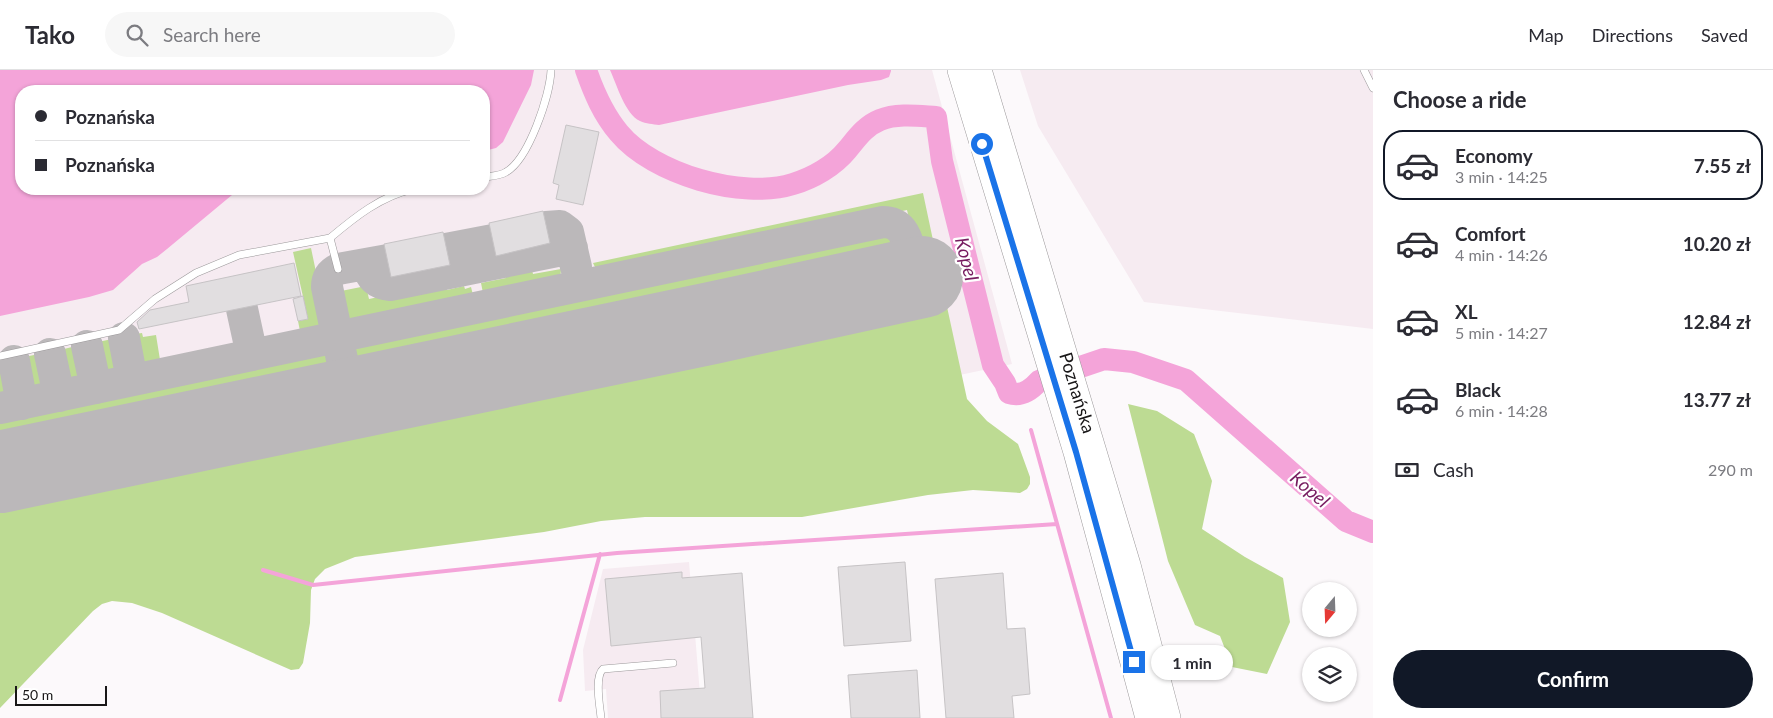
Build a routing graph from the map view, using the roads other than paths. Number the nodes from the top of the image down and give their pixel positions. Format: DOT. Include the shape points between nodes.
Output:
graph roads {
  1 [pos="551,70"];
  2 [pos="960,70"];
  3 [pos="979,70"];
  4 [pos="1364,70"];
  5 [pos="1373,88"];
  6 [pos="490,176"];
  7 [pos="396,195"];
  8 [pos="330,238"];
  9 [pos="338,269"];
  10 [pos="1051,338"];
  11 [pos="0,356"];
  12 [pos="1068,394"];
  13 [pos="673,663"];
  14 [pos="600,718"];
  15 [pos="1148,718"];
  16 [pos="1168,718"];
  1 -- 6 [label="lane" via="542,111 520,158 507,172"];
  2 -- 10 [label="highway, Poznańska"];
  3 -- 10 [label="highway, Poznańska"];
  4 -- 5 [label="lane"];
  7 -- 8 [label="lane" via="368,208"];
  8 -- 9 [label="lane"];
  8 -- 11 [label="lane" via="239,255 196,273 155,299 119,330"];
  10 -- 12 [label="highway, Poznańska"];
  12 -- 15 [label="highway, Poznańska"];
  12 -- 16 [label="highway, Poznańska" via="1128,565"];
  13 -- 14 [label="lane" via="603,669 598,678"];
}
